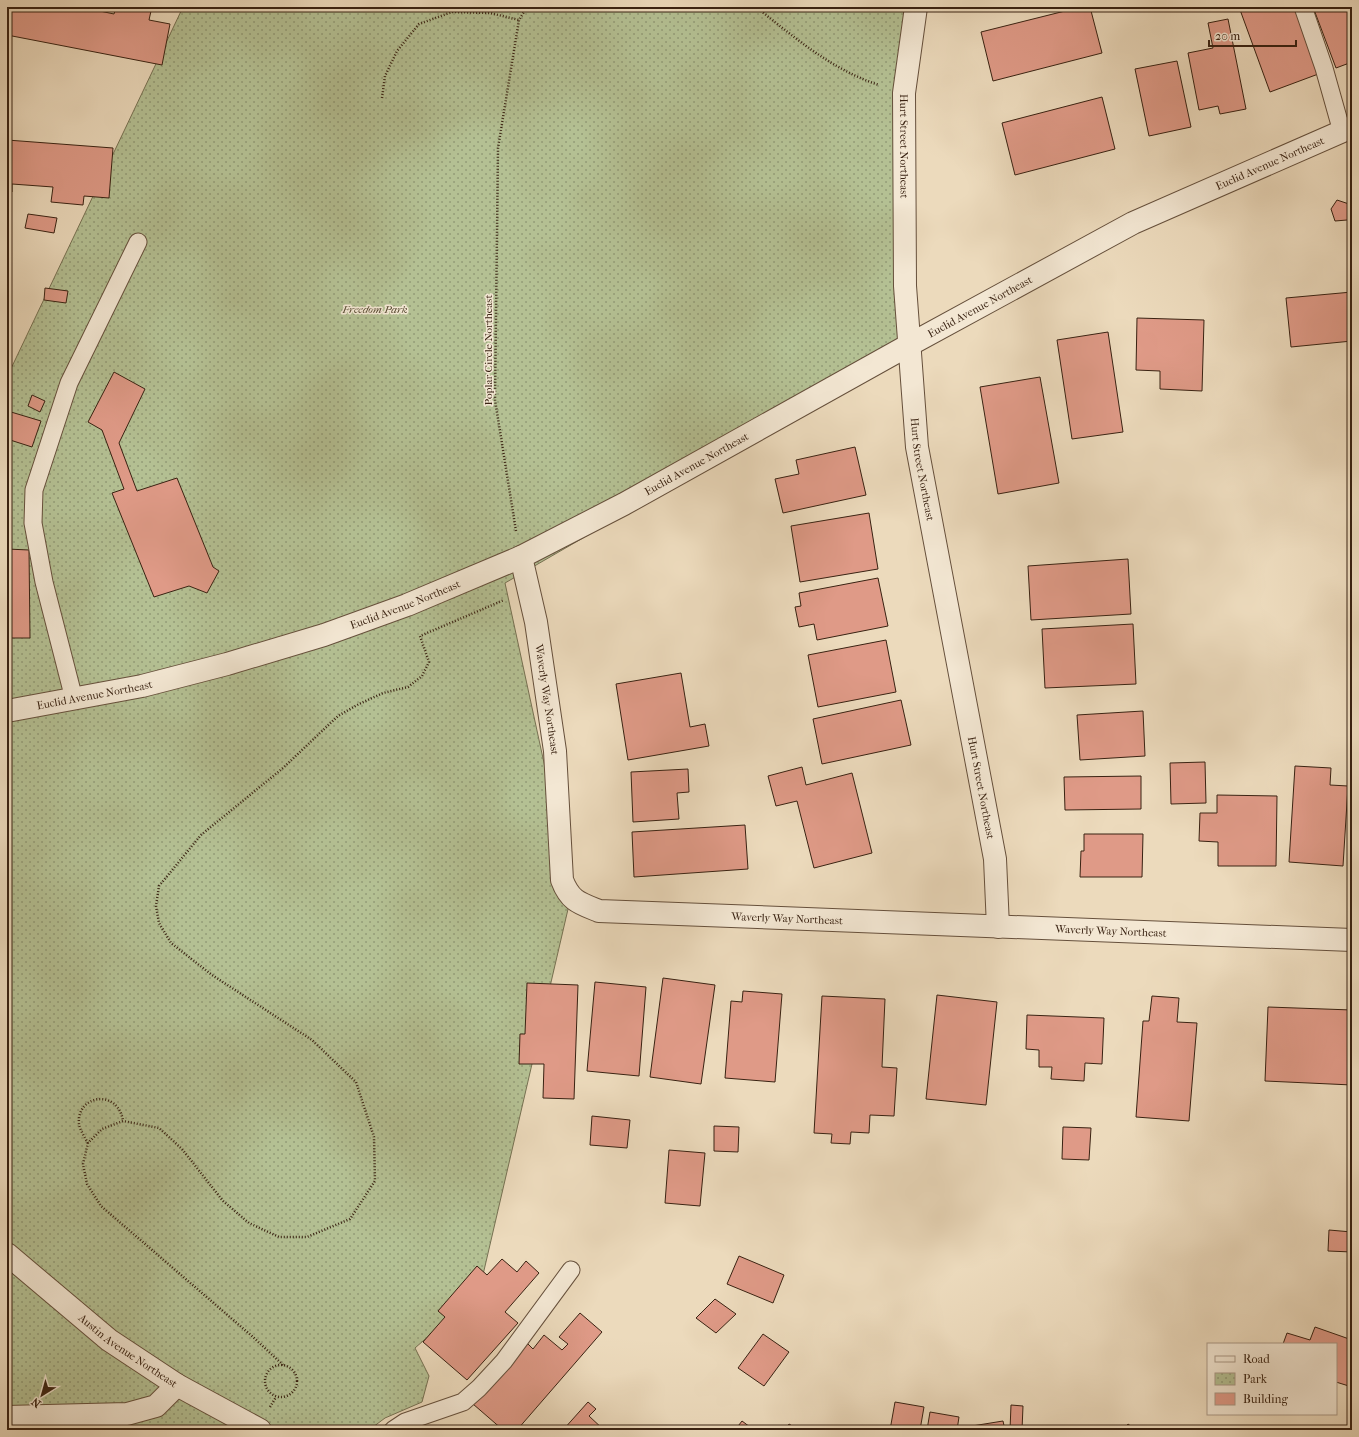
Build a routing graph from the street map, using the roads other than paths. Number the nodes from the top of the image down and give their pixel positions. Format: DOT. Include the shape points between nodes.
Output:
graph roads {
  1 [pos="916,7"];
  2 [pos="1303,7"];
  3 [pos="1347,129"];
  4 [pos="138,242"];
  5 [pos="909,345"];
  6 [pos="521,556"];
  7 [pos="74,699"];
  8 [pos="7,711"];
  9 [pos="998,926"];
  10 [pos="1352,940"];
  11 [pos="7,1254"];
  12 [pos="571,1270"];
  13 [pos="177,1385"];
  14 [pos="7,1416"];
  15 [pos="260,1430"];
  16 [pos="393,1430"];
  1 -- 5 [label="street, Hurt Street Northeast" via="904,93 905,286"];
  2 -- 3 [label="lane"];
  3 -- 5 [label="street, Euclid Avenue Northeast" via="1133,223"];
  4 -- 7 [label="lane" via="69,383 34,490 32,523 44,582"];
  5 -- 6 [label="street, Euclid Avenue Northeast" via="624,504"];
  5 -- 9 [label="street, Hurt Street Northeast" via="917,446 994,859"];
  6 -- 7 [label="street, Euclid Avenue Northeast" via="407,605 324,634 219,666 142,686"];
  6 -- 9 [label="street, Waverly Way Northeast" via="536,622 555,751 562,880 576,902 599,911"];
  7 -- 8 [label="street, Euclid Avenue Northeast"];
  9 -- 10 [label="street, Waverly Way Northeast"];
  11 -- 13 [label="street, Austin Avenue Northeast" via="109,1340"];
  12 -- 16 [label="lane" via="504,1361 479,1388 463,1402 405,1422"];
  13 -- 14 [label="street" via="156,1406 127,1414"];
  13 -- 15 [label="street, Austin Avenue Northeast"];
}
